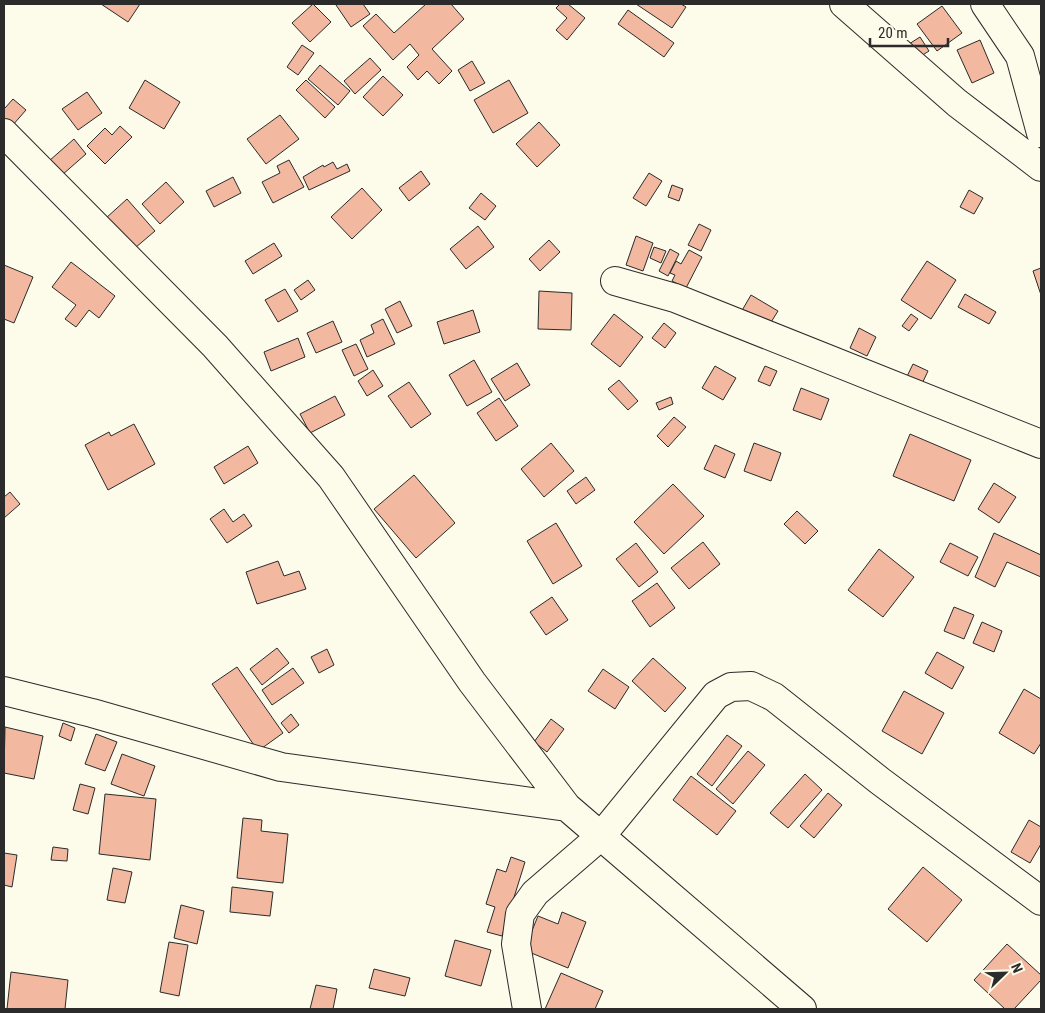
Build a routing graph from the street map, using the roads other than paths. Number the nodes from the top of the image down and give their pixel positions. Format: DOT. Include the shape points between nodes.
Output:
graph roads {
  1 [pos="844,4"];
  2 [pos="985,4"];
  3 [pos="4,133"];
  4 [pos="1041,133"];
  5 [pos="1041,167"];
  6 [pos="615,281"];
  7 [pos="1041,444"];
  8 [pos="4,691"];
  9 [pos="567,807"];
  10 [pos="601,836"];
  11 [pos="1041,901"];
  12 [pos="527,1009"];
  13 [pos="802,1009"];
  1 -- 5 [label="street" via="957,103"];
  2 -- 4 [label="street" via="1020,56"];
  3 -- 9 [label="street" via="215,346 331,477 472,682"];
  6 -- 7 [label="street" via="675,298"];
  8 -- 9 [label="street" via="281,767"];
  9 -- 10 [label="street"];
  10 -- 11 [label="street" via="716,695 731,687 751,686 774,697"];
  10 -- 12 [label="street" via="535,893 520,914 516,944"];
  10 -- 13 [label="street"];
}
